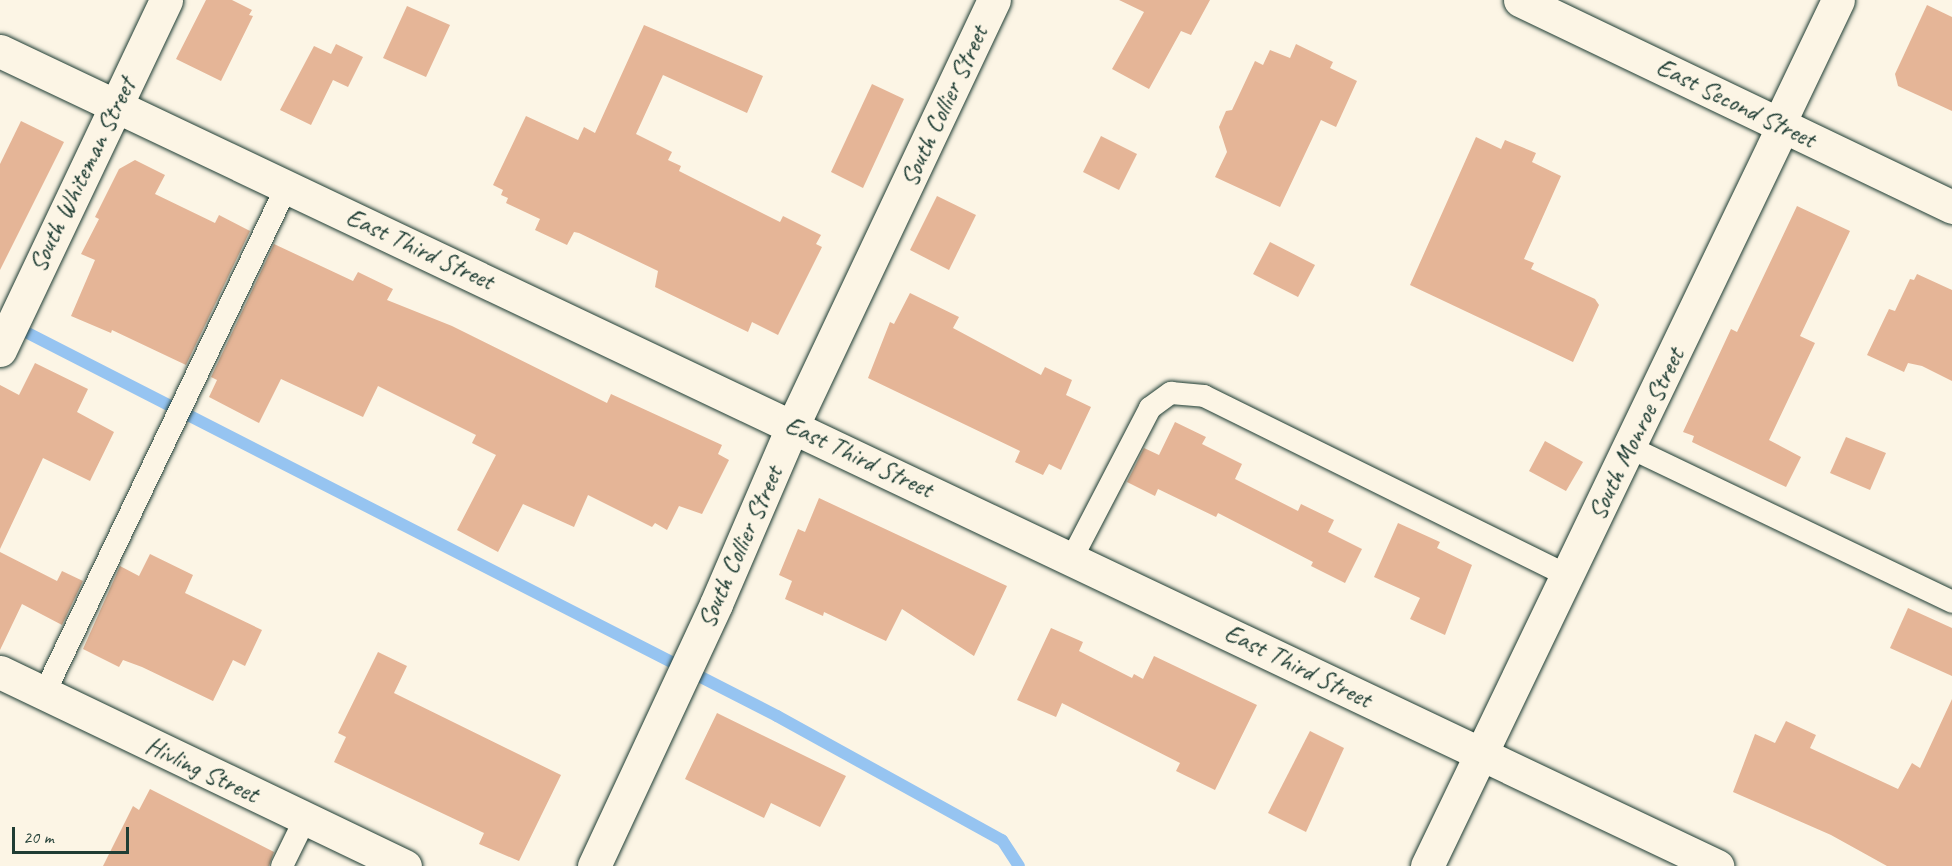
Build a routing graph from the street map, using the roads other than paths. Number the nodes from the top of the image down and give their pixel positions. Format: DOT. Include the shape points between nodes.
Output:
graph roads {
  1 [pos="166,0"];
  2 [pos="994,0"];
  3 [pos="1520,0"];
  4 [pos="1838,0"];
  5 [pos="0,51"];
  6 [pos="116,106"];
  7 [pos="1783,126"];
  8 [pos="287,186"];
  9 [pos="1952,207"];
  10 [pos="8,333"];
  11 [pos="793,425"];
  12 [pos="1629,447"];
  13 [pos="1072,558"];
  14 [pos="1568,576"];
  15 [pos="1952,602"];
  16 [pos="0,672"];
  17 [pos="45,694"];
  18 [pos="1482,754"];
  19 [pos="305,819"];
  20 [pos="282,866"];
  21 [pos="405,866"];
  22 [pos="594,866"];
  23 [pos="1427,866"];
  24 [pos="1717,866"];
  1 -- 6 [label="street, South Whiteman Street"];
  2 -- 11 [label="street, South Collier Street"];
  3 -- 7 [label="street, East Second Street"];
  4 -- 7 [label="street, South Monroe Street" via="1783,115"];
  5 -- 6 [label="street, East Third Street"];
  6 -- 8 [label="street, East Third Street"];
  6 -- 10 [label="street, South Whiteman Street"];
  7 -- 9 [label="street, East Second Street"];
  7 -- 12 [label="street, South Monroe Street"];
  8 -- 11 [label="street, East Third Street"];
  8 -- 17 [label="lane"];
  11 -- 13 [label="street, East Third Street"];
  11 -- 22 [label="street, South Collier Street" via="695,650"];
  12 -- 14 [label="street, South Monroe Street"];
  12 -- 15 [label="lane"];
  13 -- 14 [label="lane" via="1150,408 1171,393 1203,396"];
  13 -- 18 [label="street, East Third Street"];
  14 -- 18 [label="street, South Monroe Street"];
  16 -- 17 [label="street, Hivling Street"];
  17 -- 19 [label="street, Hivling Street"];
  18 -- 23 [label="street, South Monroe Street"];
  18 -- 24 [label="street, East Third Street"];
  19 -- 20 [label="lane"];
  19 -- 21 [label="street, Hivling Street"];
}
